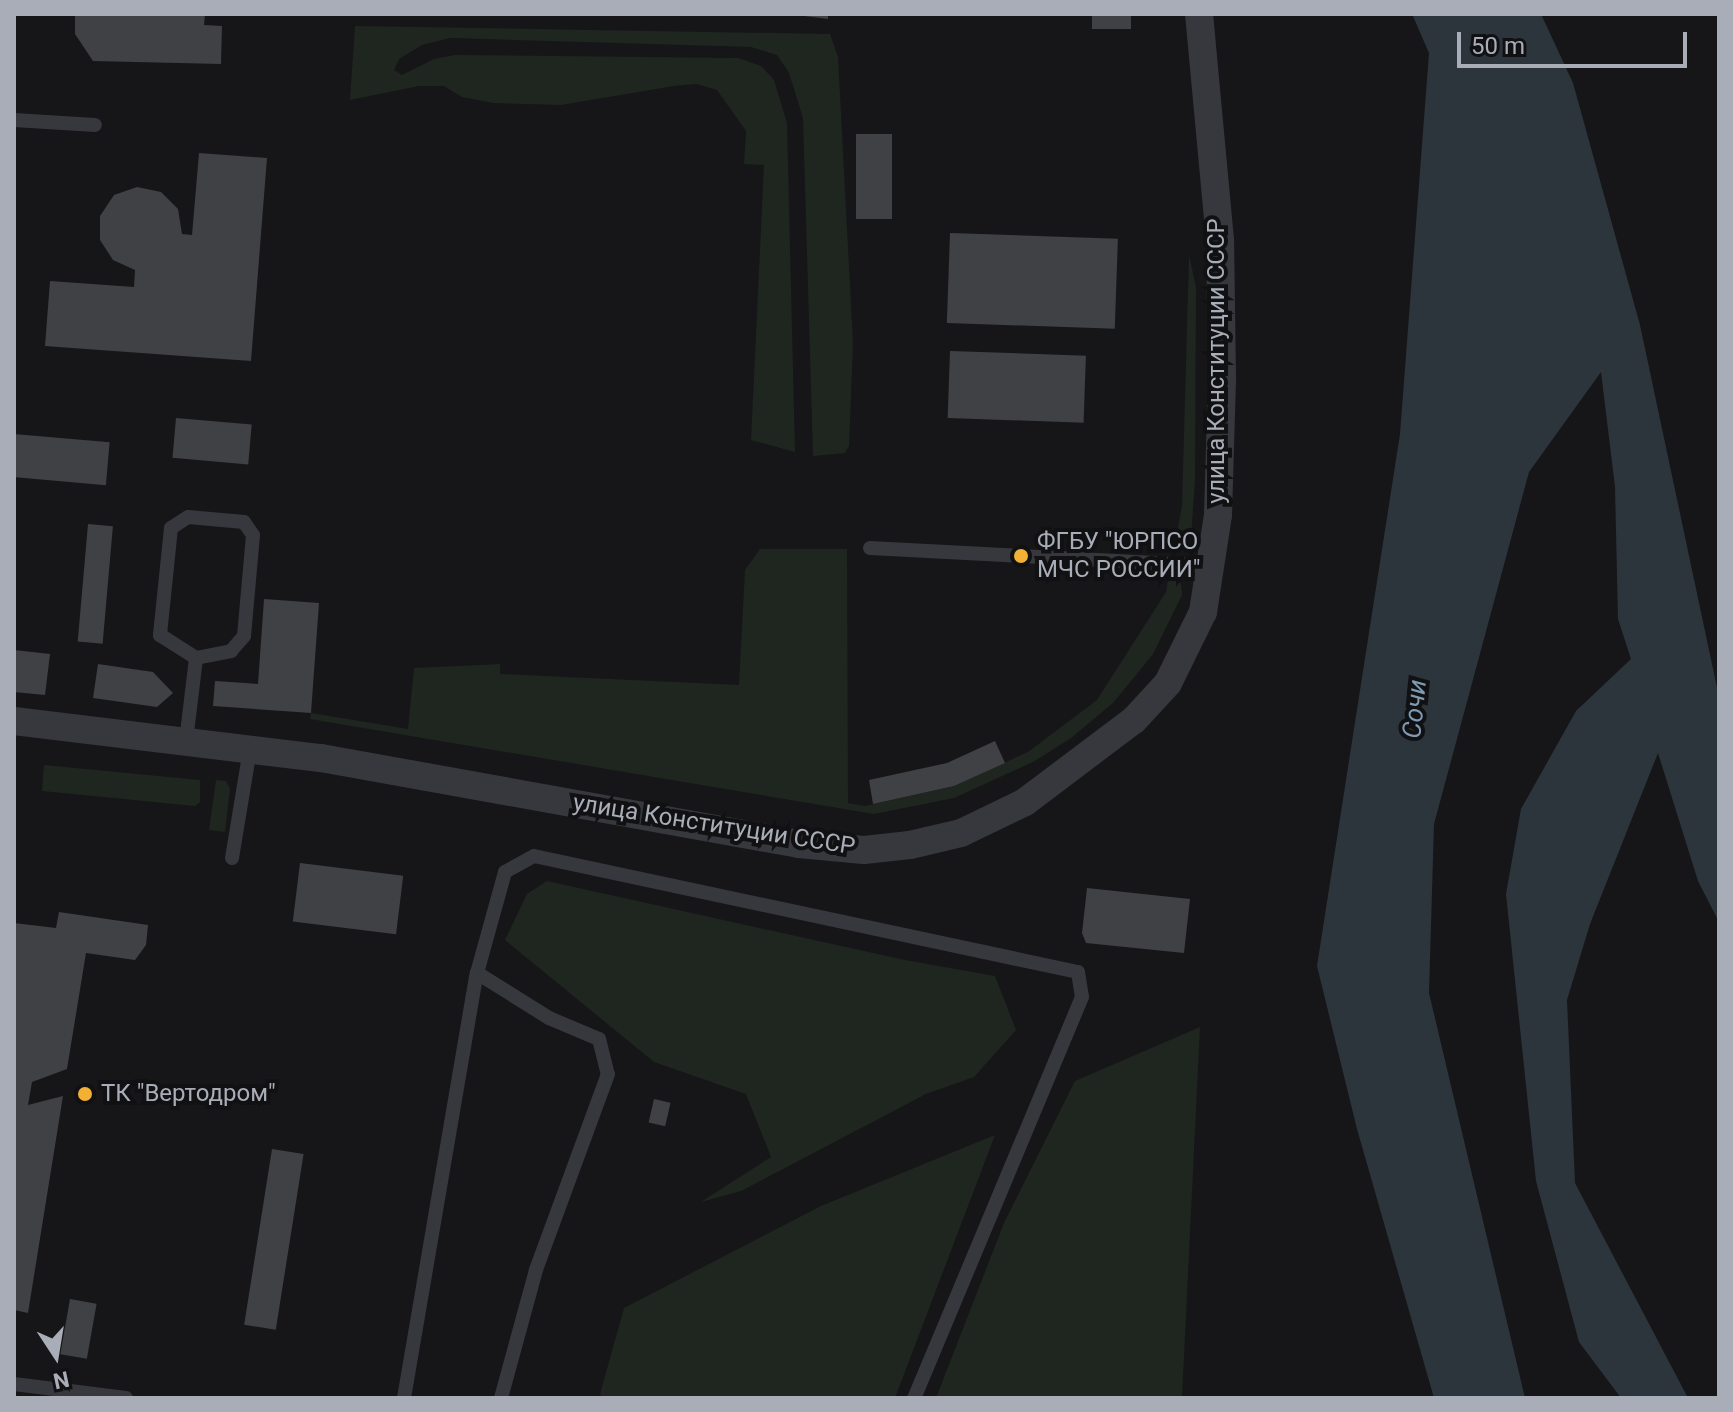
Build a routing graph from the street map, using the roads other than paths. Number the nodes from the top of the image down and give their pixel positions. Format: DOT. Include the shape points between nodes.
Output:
graph roads {
  1 [pos="1199,14"];
  2 [pos="14,120"];
  3 [pos="95,125"];
  4 [pos="870,548"];
  5 [pos="1212,566"];
  6 [pos="196,658"];
  7 [pos="14,721"];
  8 [pos="186,741"];
  9 [pos="250,749"];
  10 [pos="232,858"];
  11 [pos="477,973"];
  12 [pos="14,1384"];
  13 [pos="126,1398"];
  14 [pos="404,1398"];
  15 [pos="501,1398"];
  16 [pos="914,1398"];
  1 -- 5 [label="street, улица Конституции СССР" via="1220,240 1222,377"];
  2 -- 3 [label="lane"];
  4 -- 5 [label="lane"];
  5 -- 9 [label="street, улица Конституции СССР" via="1203,612 1185,654 1168,683 1134,720 1025,802 961,833 910,845 864,850 799,844"];
  6 -- 6 [label="lane" via="231,651 244,636 253,535 244,522 188,517 171,528 160,635"];
  6 -- 8 [label="lane"];
  7 -- 8 [label="street, улица Конституции СССР"];
  8 -- 9 [label="street, улица Конституции СССР"];
  9 -- 10 [label="lane"];
  11 -- 14 [label="lane"];
  11 -- 15 [label="lane" via="549,1018 599,1039 608,1074 536,1270"];
  11 -- 16 [label="lane" via="505,872 534,856 1078,972 1082,997"];
  12 -- 13 [label="lane"];
}
